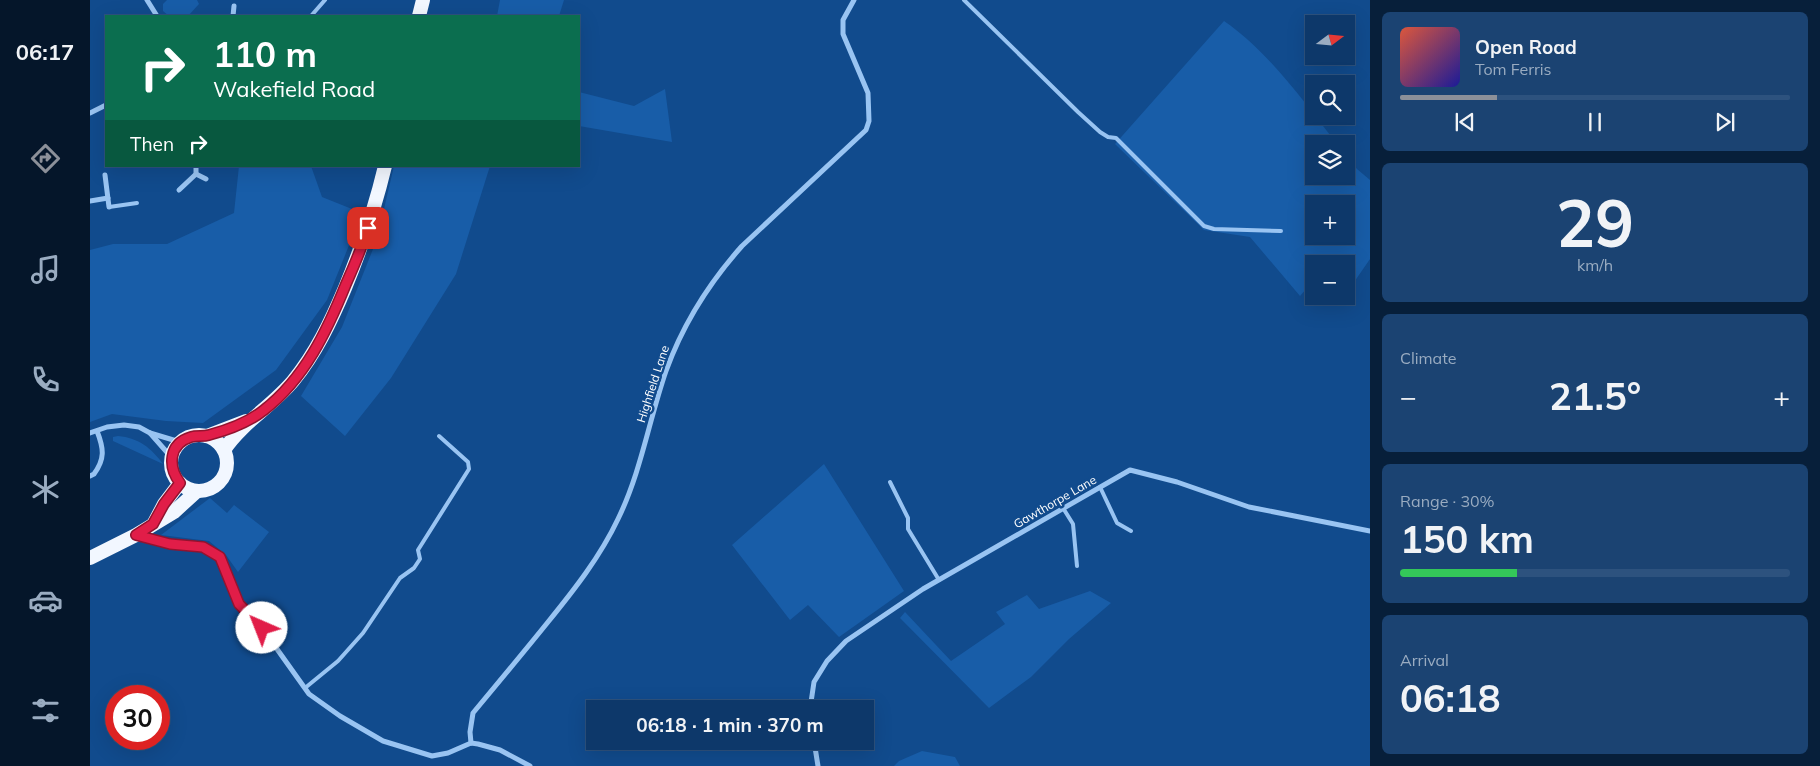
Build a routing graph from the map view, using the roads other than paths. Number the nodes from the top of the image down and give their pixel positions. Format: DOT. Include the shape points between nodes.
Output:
graph roads {
  1 [pos="147,0"];
  2 [pos="325,0"];
  3 [pos="423,0"];
  4 [pos="854,0"];
  5 [pos="964,0"];
  6 [pos="234,6"];
  7 [pos="156,15"];
  8 [pos="233,15"];
  9 [pos="312,15"];
  10 [pos="419,15"];
  11 [pos="105,106"];
  12 [pos="90,113"];
  13 [pos="196,167"];
  14 [pos="385,167"];
  15 [pos="196,174"];
  16 [pos="105,175"];
  17 [pos="206,179"];
  18 [pos="179,190"];
  19 [pos="108,198"];
  20 [pos="90,201"];
  21 [pos="137,203"];
  22 [pos="109,207"];
  23 [pos="1281,231"];
  24 [pos="253,418"];
  25 [pos="97,432"];
  26 [pos="90,433"];
  27 [pos="150,433"];
  28 [pos="207,436"];
  29 [pos="439,436"];
  30 [pos="180,442"];
  31 [pos="224,450"];
  32 [pos="172,458"];
  33 [pos="90,476"];
  34 [pos="890,482"];
  35 [pos="180,483"];
  36 [pos="1100,487"];
  37 [pos="197,491"];
  38 [pos="1064,508"];
  39 [pos="153,524"];
  40 [pos="1131,531"];
  41 [pos="1370,531"];
  42 [pos="136,535"];
  43 [pos="90,558"];
  44 [pos="1077,566"];
  45 [pos="938,580"];
  46 [pos="305,688"];
  47 [pos="811,700"];
  48 [pos="471,743"];
  49 [pos="815,750"];
  50 [pos="530,766"];
  51 [pos="818,766"];
  1 -- 7 [label="street"];
  2 -- 9 [label="lane"];
  3 -- 10 [label="highway"];
  4 -- 48 [label="street, Highfield Lane" via="843,20 842,34 868,93 869,121 866,130 742,246 699,302 665,372 636,476 618,520 579,582 474,713"];
  5 -- 23 [label="lane" via="1100,132 1116,138 1204,226"];
  6 -- 8 [label="street"];
  11 -- 12 [label="street"];
  13 -- 15 [label="street"];
  14 -- 24 [label="highway" via="364,241 330,324 294,379 280,396"];
  15 -- 17 [label="street"];
  15 -- 18 [label="street"];
  16 -- 19 [label="street"];
  19 -- 20 [label="street"];
  19 -- 22 [label="street"];
  21 -- 22 [label="lane"];
  24 -- 28 [label="highway"];
  24 -- 31 [label="highway"];
  25 -- 26 [label="street"];
  25 -- 27 [label="street" via="124,425"];
  25 -- 33 [label="street" via="102,448 101,464"];
  27 -- 30 [label="street"];
  27 -- 32 [label="street"];
  28 -- 30 [label="highway" via="188,437"];
  28 -- 31 [label="highway"];
  29 -- 46 [label="lane" via="468,462 470,469 418,550 420,559 414,568 400,578 363,633 338,661"];
  30 -- 32 [label="highway"];
  31 -- 37 [label="highway" via="227,467 220,482"];
  32 -- 35 [label="highway" via="172,471"];
  34 -- 45 [label="lane" via="908,518 908,529"];
  35 -- 37 [label="highway"];
  35 -- 39 [label="highway"];
  36 -- 38 [label="street, Gawthorpe Lane"];
  36 -- 40 [label="lane" via="1117,523"];
  36 -- 41 [label="street, Gawthorpe Lane" via="1130,470 1249,507"];
  37 -- 39 [label="highway" via="174,512"];
  38 -- 44 [label="lane" via="1073,524"];
  38 -- 45 [label="street, Gawthorpe Lane"];
  39 -- 42 [label="highway"];
  42 -- 43 [label="highway"];
  42 -- 46 [label="street" via="170,544 203,547 220,557 239,604 262,628"];
  45 -- 47 [label="street, Gawthorpe Lane" via="846,641 827,661 814,682"];
  46 -- 48 [label="street" via="340,716 383,741 432,756"];
  48 -- 50 [label="street" via="488,745"];
  49 -- 51 [label="street"];
}
